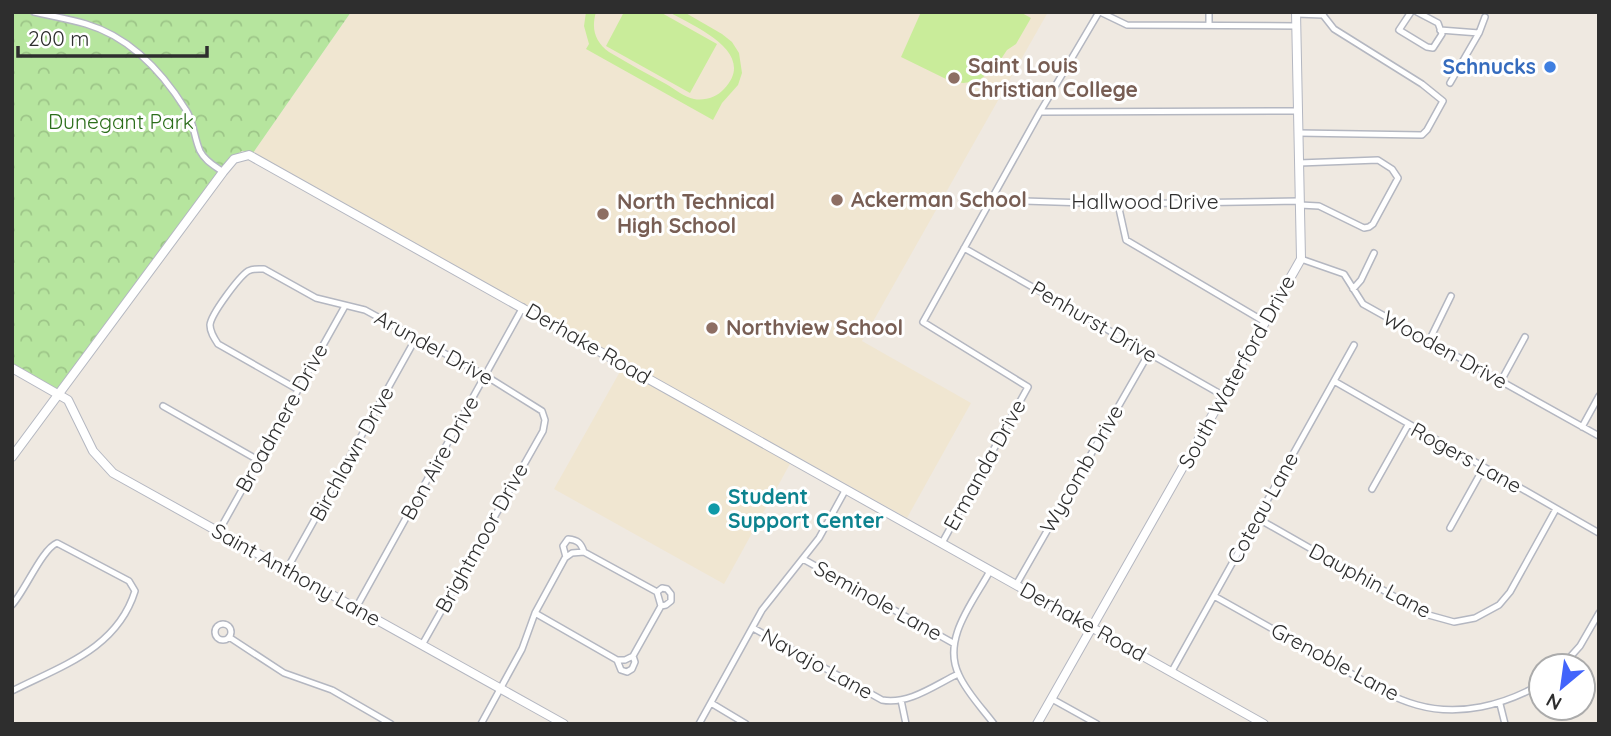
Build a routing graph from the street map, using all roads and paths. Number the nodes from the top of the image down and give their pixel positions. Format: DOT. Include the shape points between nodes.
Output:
graph roads {
  1 [pos="34,12"];
  2 [pos="1100,12"];
  3 [pos="1209,12"];
  4 [pos="1411,12"];
  5 [pos="1417,12"];
  6 [pos="1296,13"];
  7 [pos="1323,13"];
  8 [pos="1485,17"];
  9 [pos="1209,24"];
  10 [pos="1297,26"];
  11 [pos="1440,30"];
  12 [pos="1479,33"];
  13 [pos="1450,83"];
  14 [pos="1298,111"];
  15 [pos="1040,112"];
  16 [pos="1298,133"];
  17 [pos="1298,163"];
  18 [pos="223,172"];
  19 [pos="990,200"];
  20 [pos="1300,203"];
  21 [pos="1118,204"];
  22 [pos="964,248"];
  23 [pos="1374,253"];
  24 [pos="1301,259"];
  25 [pos="1353,289"];
  26 [pos="1451,296"];
  27 [pos="345,306"];
  28 [pos="523,307"];
  29 [pos="1265,322"];
  30 [pos="1525,337"];
  31 [pos="416,338"];
  32 [pos="1429,341"];
  33 [pos="1354,345"];
  34 [pos="1149,353"];
  35 [pos="12,368"];
  36 [pos="485,376"];
  37 [pos="1334,381"];
  38 [pos="1501,381"];
  39 [pos="297,389"];
  40 [pos="59,394"];
  41 [pos="1224,396"];
  42 [pos="1599,396"];
  43 [pos="163,406"];
  44 [pos="1408,425"];
  45 [pos="1582,427"];
  46 [pos="543,431"];
  47 [pos="1599,436"];
  48 [pos="12,457"];
  49 [pos="258,460"];
  50 [pos="1484,467"];
  51 [pos="846,489"];
  52 [pos="1373,489"];
  53 [pos="1556,509"];
  54 [pos="1257,518"];
  55 [pos="1450,528"];
  56 [pos="219,531"];
  57 [pos="1599,533"];
  58 [pos="942,544"];
  59 [pos="584,552"];
  60 [pos="566,557"];
  61 [pos="803,559"];
  62 [pos="287,569"];
  63 [pos="990,571"];
  64 [pos="1016,585"];
  65 [pos="657,592"];
  66 [pos="1214,596"];
  67 [pos="12,605"];
  68 [pos="661,606"];
  69 [pos="356,608"];
  70 [pos="535,613"];
  71 [pos="1599,613"];
  72 [pos="753,628"];
  73 [pos="1093,628"];
  74 [pos="229,637"];
  75 [pos="953,643"];
  76 [pos="422,645"];
  77 [pos="1575,652"];
  78 [pos="633,656"];
  79 [pos="617,660"];
  80 [pos="1172,671"];
  81 [pos="958,674"];
  82 [pos="500,688"];
  83 [pos="12,691"];
  84 [pos="1527,691"];
  85 [pos="1052,699"];
  86 [pos="901,700"];
  87 [pos="711,703"];
  88 [pos="1500,704"];
  89 [pos="391,724"];
  90 [pos="481,724"];
  91 [pos="564,724"];
  92 [pos="699,724"];
  93 [pos="746,724"];
  94 [pos="906,724"];
  95 [pos="994,724"];
  96 [pos="1037,724"];
  97 [pos="1097,724"];
  98 [pos="1264,724"];
  99 [pos="1505,724"];
  1 -- 18 [label="street" via="88,24 137,51 187,111 200,151"];
  2 -- 9 [label="street" via="1127,25"];
  2 -- 15 [label="street"];
  3 -- 9 [label="street"];
  4 -- 11 [label="street" via="1399,30 1427,47 1436,46"];
  5 -- 11 [label="street" via="1438,23"];
  6 -- 7 [label="street"];
  6 -- 10 [label="street, South Waterford Drive"];
  7 -- 16 [label="street" via="1334,29 1443,101 1422,135"];
  8 -- 12 [label="street"];
  9 -- 10 [label="street"];
  10 -- 14 [label="street, South Waterford Drive"];
  11 -- 12 [label="street"];
  12 -- 13 [label="street"];
  14 -- 15 [label="street"];
  14 -- 16 [label="street, South Waterford Drive"];
  15 -- 19 [label="street"];
  16 -- 17 [label="street, South Waterford Drive"];
  17 -- 20 [label="street, South Waterford Drive"];
  17 -- 20 [label="street, Hallwood Drive" via="1378,160 1398,178 1369,227"];
  18 -- 28 [label="street, Derhake Road" via="240,156 251,156"];
  18 -- 40 [label="street, Derhake Road"];
  19 -- 21 [label="street, Hallwood Drive"];
  19 -- 22 [label="street"];
  20 -- 21 [label="street, Hallwood Drive"];
  20 -- 24 [label="street, South Waterford Drive"];
  21 -- 29 [label="street" via="1126,240"];
  22 -- 34 [label="street, Penhurst Drive"];
  22 -- 58 [label="street, Ermanda Drive" via="923,322 1028,387"];
  23 -- 25 [label="street"];
  24 -- 25 [label="street, Wooden Drive" via="1344,274"];
  24 -- 29 [label="street, South Waterford Drive"];
  25 -- 32 [label="street, Wooden Drive" via="1363,304"];
  26 -- 32 [label="street"];
  27 -- 31 [label="street, Arundel Drive" via="365,310"];
  27 -- 39 [label="street, Broadmere Drive"];
  27 -- 39 [label="street, Arundel Drive" via="316,298 257,268 241,278 211,318 210,328 218,344"];
  28 -- 36 [label="street, Bon Aire Drive"];
  28 -- 51 [label="street, Derhake Road"];
  29 -- 41 [label="street, South Waterford Drive"];
  30 -- 38 [label="street"];
  31 -- 36 [label="street, Arundel Drive"];
  31 -- 62 [label="street, Birchlawn Drive"];
  32 -- 38 [label="street, Wooden Drive"];
  33 -- 37 [label="street, Coteau Lane"];
  34 -- 41 [label="street, Penhurst Drive"];
  34 -- 64 [label="street, Wycomb Drive"];
  35 -- 40 [label="street"];
  36 -- 46 [label="street, Arundel Drive" via="542,411"];
  36 -- 69 [label="street, Bon Aire Drive"];
  37 -- 44 [label="street, Rogers Lane"];
  37 -- 54 [label="street, Coteau Lane"];
  38 -- 45 [label="street, Wooden Drive"];
  39 -- 49 [label="street, Broadmere Drive"];
  40 -- 48 [label="street, Derhake Road"];
  40 -- 56 [label="street, Saint Anthony Lane" via="74,408 93,451 113,472"];
  41 -- 73 [label="street, South Waterford Drive"];
  42 -- 45 [label="street"];
  43 -- 49 [label="street"];
  44 -- 50 [label="street, Rogers Lane"];
  44 -- 52 [label="street"];
  45 -- 47 [label="street, Wooden Drive"];
  46 -- 76 [label="street, Brightmoor Drive"];
  49 -- 56 [label="street, Broadmere Drive"];
  50 -- 53 [label="street, Rogers Lane"];
  50 -- 55 [label="street"];
  51 -- 58 [label="street, Derhake Road"];
  51 -- 61 [label="street"];
  53 -- 54 [label="street, Dauphin Lane" via="1499,605 1475,618 1454,621 1425,614"];
  53 -- 57 [label="street, Rogers Lane"];
  54 -- 66 [label="street, Coteau Lane"];
  56 -- 62 [label="street, Saint Anthony Lane"];
  58 -- 63 [label="street, Derhake Road"];
  59 -- 60 [label="street"];
  59 -- 60 [label="street" via="576,540 568,540 563,546"];
  59 -- 65 [label="street"];
  60 -- 70 [label="street"];
  61 -- 72 [label="street"];
  61 -- 75 [label="street, Seminole Lane"];
  62 -- 69 [label="street, Saint Anthony Lane"];
  63 -- 64 [label="street, Derhake Road"];
  63 -- 75 [label="street"];
  64 -- 73 [label="street, Derhake Road"];
  65 -- 68 [label="street"];
  65 -- 68 [label="street" via="662,588 671,594 671,601"];
  66 -- 80 [label="street, Coteau Lane"];
  66 -- 88 [label="street, Grenoble Lane" via="1418,706 1475,709"];
  67 -- 83 [label="street" via="49,548 57,543 129,581 135,591 103,642"];
  68 -- 78 [label="street"];
  69 -- 76 [label="street, Saint Anthony Lane"];
  70 -- 79 [label="street"];
  70 -- 82 [label="street"];
  71 -- 77 [label="street"];
  72 -- 86 [label="street, Navajo Lane" via="873,696"];
  72 -- 87 [label="street"];
  73 -- 80 [label="street, Derhake Road"];
  73 -- 85 [label="street, South Waterford Drive"];
  74 -- 89 [label="street" via="284,673 332,690"];
  75 -- 81 [label="street"];
  76 -- 82 [label="street, Saint Anthony Lane"];
  78 -- 79 [label="street"];
  78 -- 79 [label="street" via="635,662 627,671 621,670"];
  80 -- 98 [label="street, Derhake Road"];
  81 -- 86 [label="street, Navajo Lane"];
  81 -- 95 [label="street"];
  82 -- 90 [label="street"];
  82 -- 91 [label="street, Saint Anthony Lane"];
  84 -- 88 [label="street, Grenoble Lane"];
  85 -- 96 [label="street, South Waterford Drive"];
  85 -- 97 [label="street"];
  86 -- 94 [label="street"];
  87 -- 92 [label="street"];
  87 -- 93 [label="street"];
  88 -- 99 [label="street"];
}
